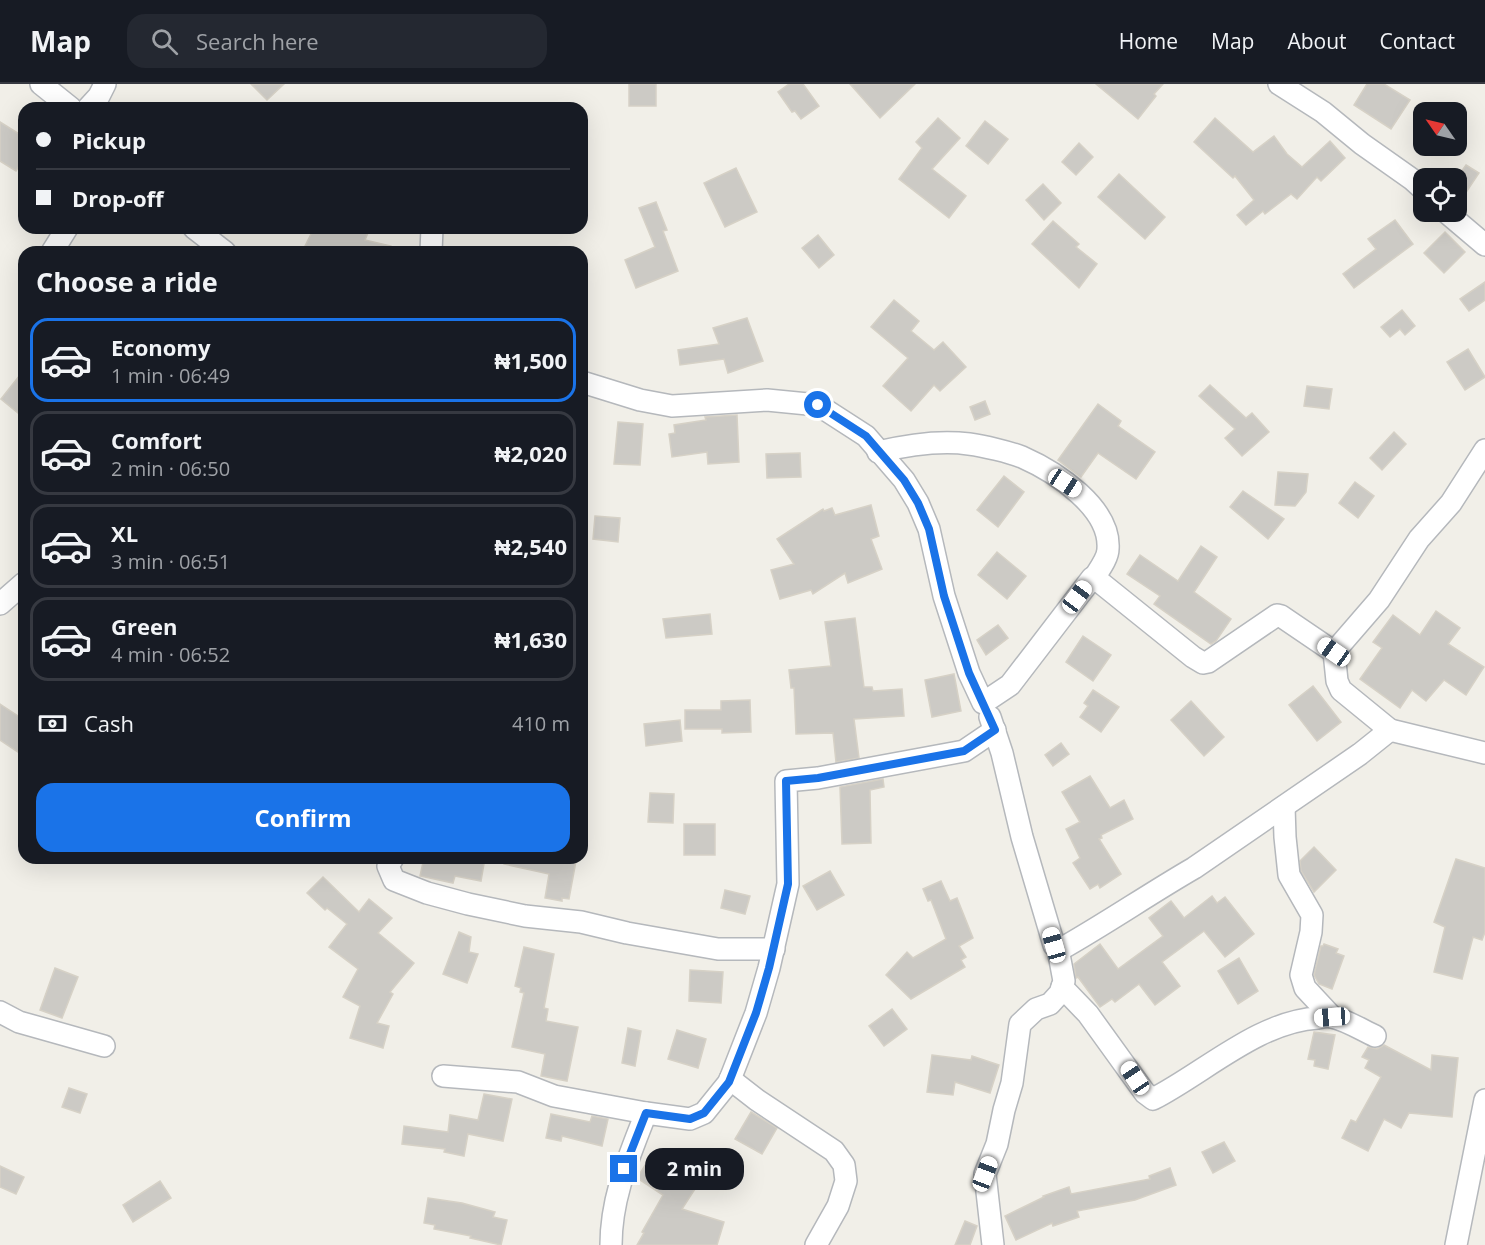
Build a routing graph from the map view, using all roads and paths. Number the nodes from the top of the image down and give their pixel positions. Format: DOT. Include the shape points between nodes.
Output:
graph roads {
  1 [pos="105,84"];
  2 [pos="1279,84"];
  3 [pos="46,85"];
  4 [pos="64,102"];
  5 [pos="94,102"];
  6 [pos="1413,182"];
  7 [pos="1458,222"];
  8 [pos="202,234"];
  9 [pos="1485,245"];
  10 [pos="217,246"];
  11 [pos="588,384"];
  12 [pos="1485,450"];
  13 [pos="878,452"];
  14 [pos="1094,578"];
  15 [pos="18,588"];
  16 [pos="0,604"];
  17 [pos="1334,652"];
  18 [pos="983,703"];
  19 [pos="995,730"];
  20 [pos="1390,730"];
  21 [pos="1485,753"];
  22 [pos="1284,807"];
  23 [pos="389,864"];
  24 [pos="774,949"];
  25 [pos="1058,949"];
  26 [pos="1062,987"];
  27 [pos="0,1011"];
  28 [pos="1332,1017"];
  29 [pos="1375,1036"];
  30 [pos="104,1046"];
  31 [pos="444,1076"];
  32 [pos="730,1079"];
  33 [pos="1485,1100"];
  34 [pos="646,1113"];
  35 [pos="612,1245"];
  36 [pos="816,1245"];
  37 [pos="993,1245"];
  38 [pos="1456,1245"];
  1 -- 5 [label="street"];
  2 -- 6 [label="street" via="1323,112"];
  3 -- 4 [label="street"];
  7 -- 9 [label="street"];
  8 -- 10 [label="street"];
  11 -- 13 [label="street" via="672,406 767,400 818,405 866,436"];
  12 -- 17 [label="street" via="1379,600"];
  13 -- 14 [label="street" via="902,446 970,444 1022,457 1053,475 1077,490 1098,513 1105,528 1109,551"];
  13 -- 18 [label="street" via="904,480 929,529 944,596"];
  14 -- 17 [label="street" via="1203,663 1277,615"];
  14 -- 18 [label="street" via="1010,685"];
  15 -- 16 [label="street"];
  17 -- 20 [label="street" via="1336,681 1341,690"];
  18 -- 19 [label="street"];
  19 -- 24 [label="street" via="964,751 786,781 788,884"];
  19 -- 25 [label="street" via="1022,837"];
  20 -- 21 [label="street"];
  20 -- 22 [label="street"];
  22 -- 25 [label="street" via="1194,868"];
  22 -- 28 [label="street" via="1289,875 1312,915 1301,975 1305,988"];
  23 -- 24 [label="street" via="394,880 468,904 718,949"];
  24 -- 32 [label="street" via="756,1013"];
  25 -- 26 [label="street"];
  26 -- 28 [label="street" via="1088,1014 1145,1094 1153,1099 1267,1032 1305,1018"];
  26 -- 37 [label="street" via="1050,1004 1035,1009 1020,1023 1012,1083 985,1174"];
  27 -- 30 [label="street" via="19,1022"];
  28 -- 29 [label="street"];
  31 -- 34 [label="street" via="518,1082 554,1096"];
  32 -- 34 [label="street" via="704,1113 690,1119"];
  32 -- 36 [label="street" via="834,1151 844,1165 846,1181 838,1206"];
  33 -- 38 [label="street"];
  34 -- 35 [label="street" via="620,1181"];
}
